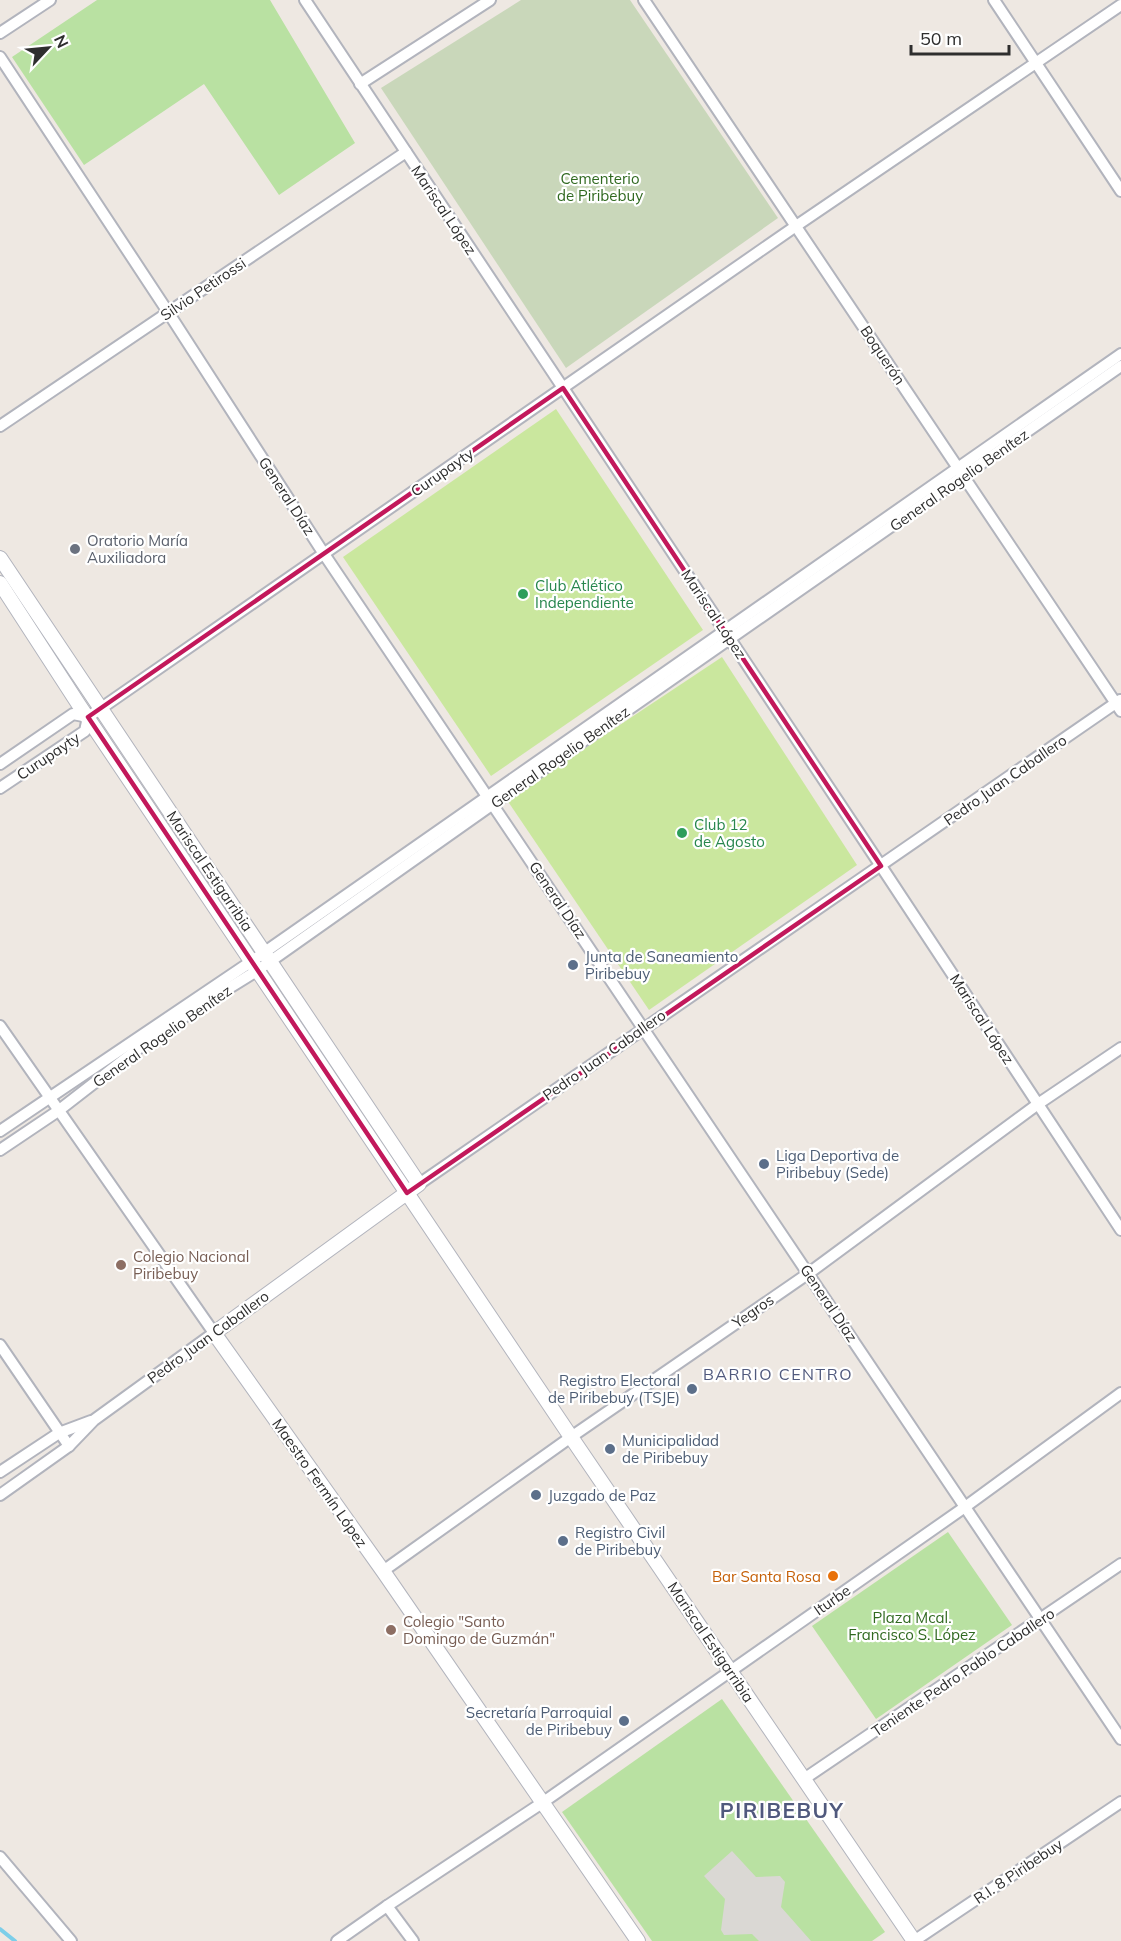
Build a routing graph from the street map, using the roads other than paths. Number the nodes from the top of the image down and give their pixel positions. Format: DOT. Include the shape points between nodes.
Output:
graph roads {
  1 [pos="50,0"];
  2 [pos="305,0"];
  3 [pos="490,0"];
  4 [pos="644,0"];
  5 [pos="994,0"];
  6 [pos="1121,4"];
  7 [pos="0,33"];
  8 [pos="0,57"];
  9 [pos="1036,63"];
  10 [pos="360,84"];
  11 [pos="406,152"];
  12 [pos="1121,191"];
  13 [pos="796,226"];
  14 [pos="168,312"];
  15 [pos="1121,354"];
  16 [pos="1121,366"];
  17 [pos="563,388"];
  18 [pos="0,426"];
  19 [pos="961,472"];
  20 [pos="324,554"];
  21 [pos="0,558"];
  22 [pos="0,583"];
  23 [pos="727,635"];
  24 [pos="1119,704"];
  25 [pos="100,709"];
  26 [pos="88,717"];
  27 [pos="0,765"];
  28 [pos="0,788"];
  29 [pos="490,800"];
  30 [pos="881,866"];
  31 [pos="267,956"];
  32 [pos="255,966"];
  33 [pos="0,1026"];
  34 [pos="643,1028"];
  35 [pos="1121,1048"];
  36 [pos="51,1098"];
  37 [pos="1038,1104"];
  38 [pos="58,1111"];
  39 [pos="0,1131"];
  40 [pos="0,1150"];
  41 [pos="420,1184"];
  42 [pos="407,1192"];
  43 [pos="1121,1230"];
  44 [pos="809,1273"];
  45 [pos="214,1333"];
  46 [pos="0,1345"];
  47 [pos="1121,1393"];
  48 [pos="94,1420"];
  49 [pos="59,1433"];
  50 [pos="571,1437"];
  51 [pos="69,1446"];
  52 [pos="0,1472"];
  53 [pos="0,1495"];
  54 [pos="965,1508"];
  55 [pos="1121,1564"];
  56 [pos="383,1571"];
  57 [pos="1041,1619"];
  58 [pos="730,1671"];
  59 [pos="1121,1739"];
  60 [pos="804,1779"];
  61 [pos="1121,1802"];
  62 [pos="542,1803"];
  63 [pos="0,1857"];
  64 [pos="387,1906"];
  65 [pos="72,1941"];
  66 [pos="337,1941"];
  67 [pos="413,1941"];
  68 [pos="638,1941"];
  69 [pos="914,1941"];
  1 -- 7 [label="street"];
  2 -- 10 [label="street, Mariscal López"];
  3 -- 10 [label="street"];
  4 -- 13 [label="street, Boquerón"];
  5 -- 9 [label="street"];
  6 -- 9 [label="street, Curupayty"];
  8 -- 14 [label="street, General Díaz"];
  9 -- 12 [label="street"];
  9 -- 13 [label="street, Curupayty"];
  10 -- 11 [label="street, Mariscal López"];
  11 -- 14 [label="street, Silvio Petirossi"];
  11 -- 17 [label="street, Mariscal López"];
  13 -- 17 [label="street, Curupayty"];
  13 -- 19 [label="street, Boquerón"];
  14 -- 18 [label="street, Silvio Petirossi"];
  14 -- 20 [label="street, General Díaz"];
  15 -- 19 [label="street, General Rogelio Benítez"];
  16 -- 19 [label="street, General Rogelio Benítez"];
  17 -- 20 [label="street, Curupayty"];
  17 -- 23 [label="street, Mariscal López"];
  19 -- 23 [label="street, General Rogelio Benítez"];
  19 -- 24 [label="street, Boquerón"];
  20 -- 25 [label="street, Curupayty"];
  20 -- 29 [label="street, General Díaz"];
  21 -- 25 [label="street, Mariscal Estigarribia"];
  22 -- 26 [label="street, Mariscal Estigarribia"];
  23 -- 29 [label="street, General Rogelio Benítez"];
  23 -- 30 [label="street, Mariscal López"];
  24 -- 30 [label="street, Pedro Juan Caballero"];
  25 -- 26 [label="street, Curupayty"];
  25 -- 31 [label="street, Mariscal Estigarribia"];
  26 -- 27 [label="street, Curupayty" via="73,714"];
  26 -- 28 [label="street, Curupayty" via="85,731"];
  26 -- 32 [label="street, Mariscal Estigarribia"];
  29 -- 31 [label="street, General Rogelio Benítez"];
  29 -- 34 [label="street, General Díaz"];
  30 -- 34 [label="street, Pedro Juan Caballero"];
  30 -- 37 [label="street, Mariscal López"];
  31 -- 32 [label="street, General Rogelio Benítez"];
  31 -- 41 [label="street, Mariscal Estigarribia"];
  32 -- 36 [label="street, General Rogelio Benítez"];
  32 -- 38 [label="street, General Rogelio Benítez"];
  32 -- 42 [label="street, Mariscal Estigarribia"];
  33 -- 36 [label="street, Maestro Fermín López"];
  34 -- 41 [label="street, Pedro Juan Caballero"];
  34 -- 44 [label="street, General Díaz"];
  35 -- 37 [label="street, Yegros"];
  36 -- 38 [label="street, Maestro Fermín López"];
  36 -- 39 [label="street, General Rogelio Benítez"];
  37 -- 43 [label="street, Mariscal López"];
  37 -- 44 [label="street, Yegros"];
  38 -- 40 [label="street, General Rogelio Benítez"];
  38 -- 45 [label="street, Maestro Fermín López"];
  41 -- 42 [label="street, Pedro Juan Caballero"];
  42 -- 45 [label="street, Pedro Juan Caballero"];
  42 -- 50 [label="street, Mariscal Estigarribia"];
  44 -- 50 [label="street, Yegros"];
  44 -- 54 [label="street, General Díaz"];
  45 -- 48 [label="street, Pedro Juan Caballero"];
  45 -- 56 [label="street, Maestro Fermín López"];
  46 -- 49 [label="street"];
  47 -- 54 [label="street, Iturbe"];
  48 -- 49 [label="street"];
  48 -- 51 [label="street"];
  49 -- 51 [label="street"];
  49 -- 52 [label="street"];
  50 -- 56 [label="street, Yegros"];
  50 -- 58 [label="street, Mariscal Estigarribia"];
  51 -- 53 [label="street"];
  54 -- 57 [label="street, General Díaz"];
  54 -- 58 [label="street, Iturbe"];
  55 -- 57 [label="street, Teniente Pedro Pablo Caballero"];
  56 -- 62 [label="street, Maestro Fermín López"];
  57 -- 59 [label="street, General Díaz"];
  57 -- 60 [label="street, Teniente Pedro Pablo Caballero"];
  58 -- 60 [label="street, Mariscal Estigarribia"];
  58 -- 62 [label="street, Iturbe"];
  60 -- 69 [label="street, Mariscal Estigarribia"];
  61 -- 69 [label="street, R.I. 8 Piribebuy"];
  62 -- 64 [label="street, Iturbe"];
  62 -- 68 [label="street, Maestro Fermín López"];
  63 -- 65 [label="street"];
  64 -- 66 [label="street, Iturbe"];
  64 -- 67 [label="street"];
}
